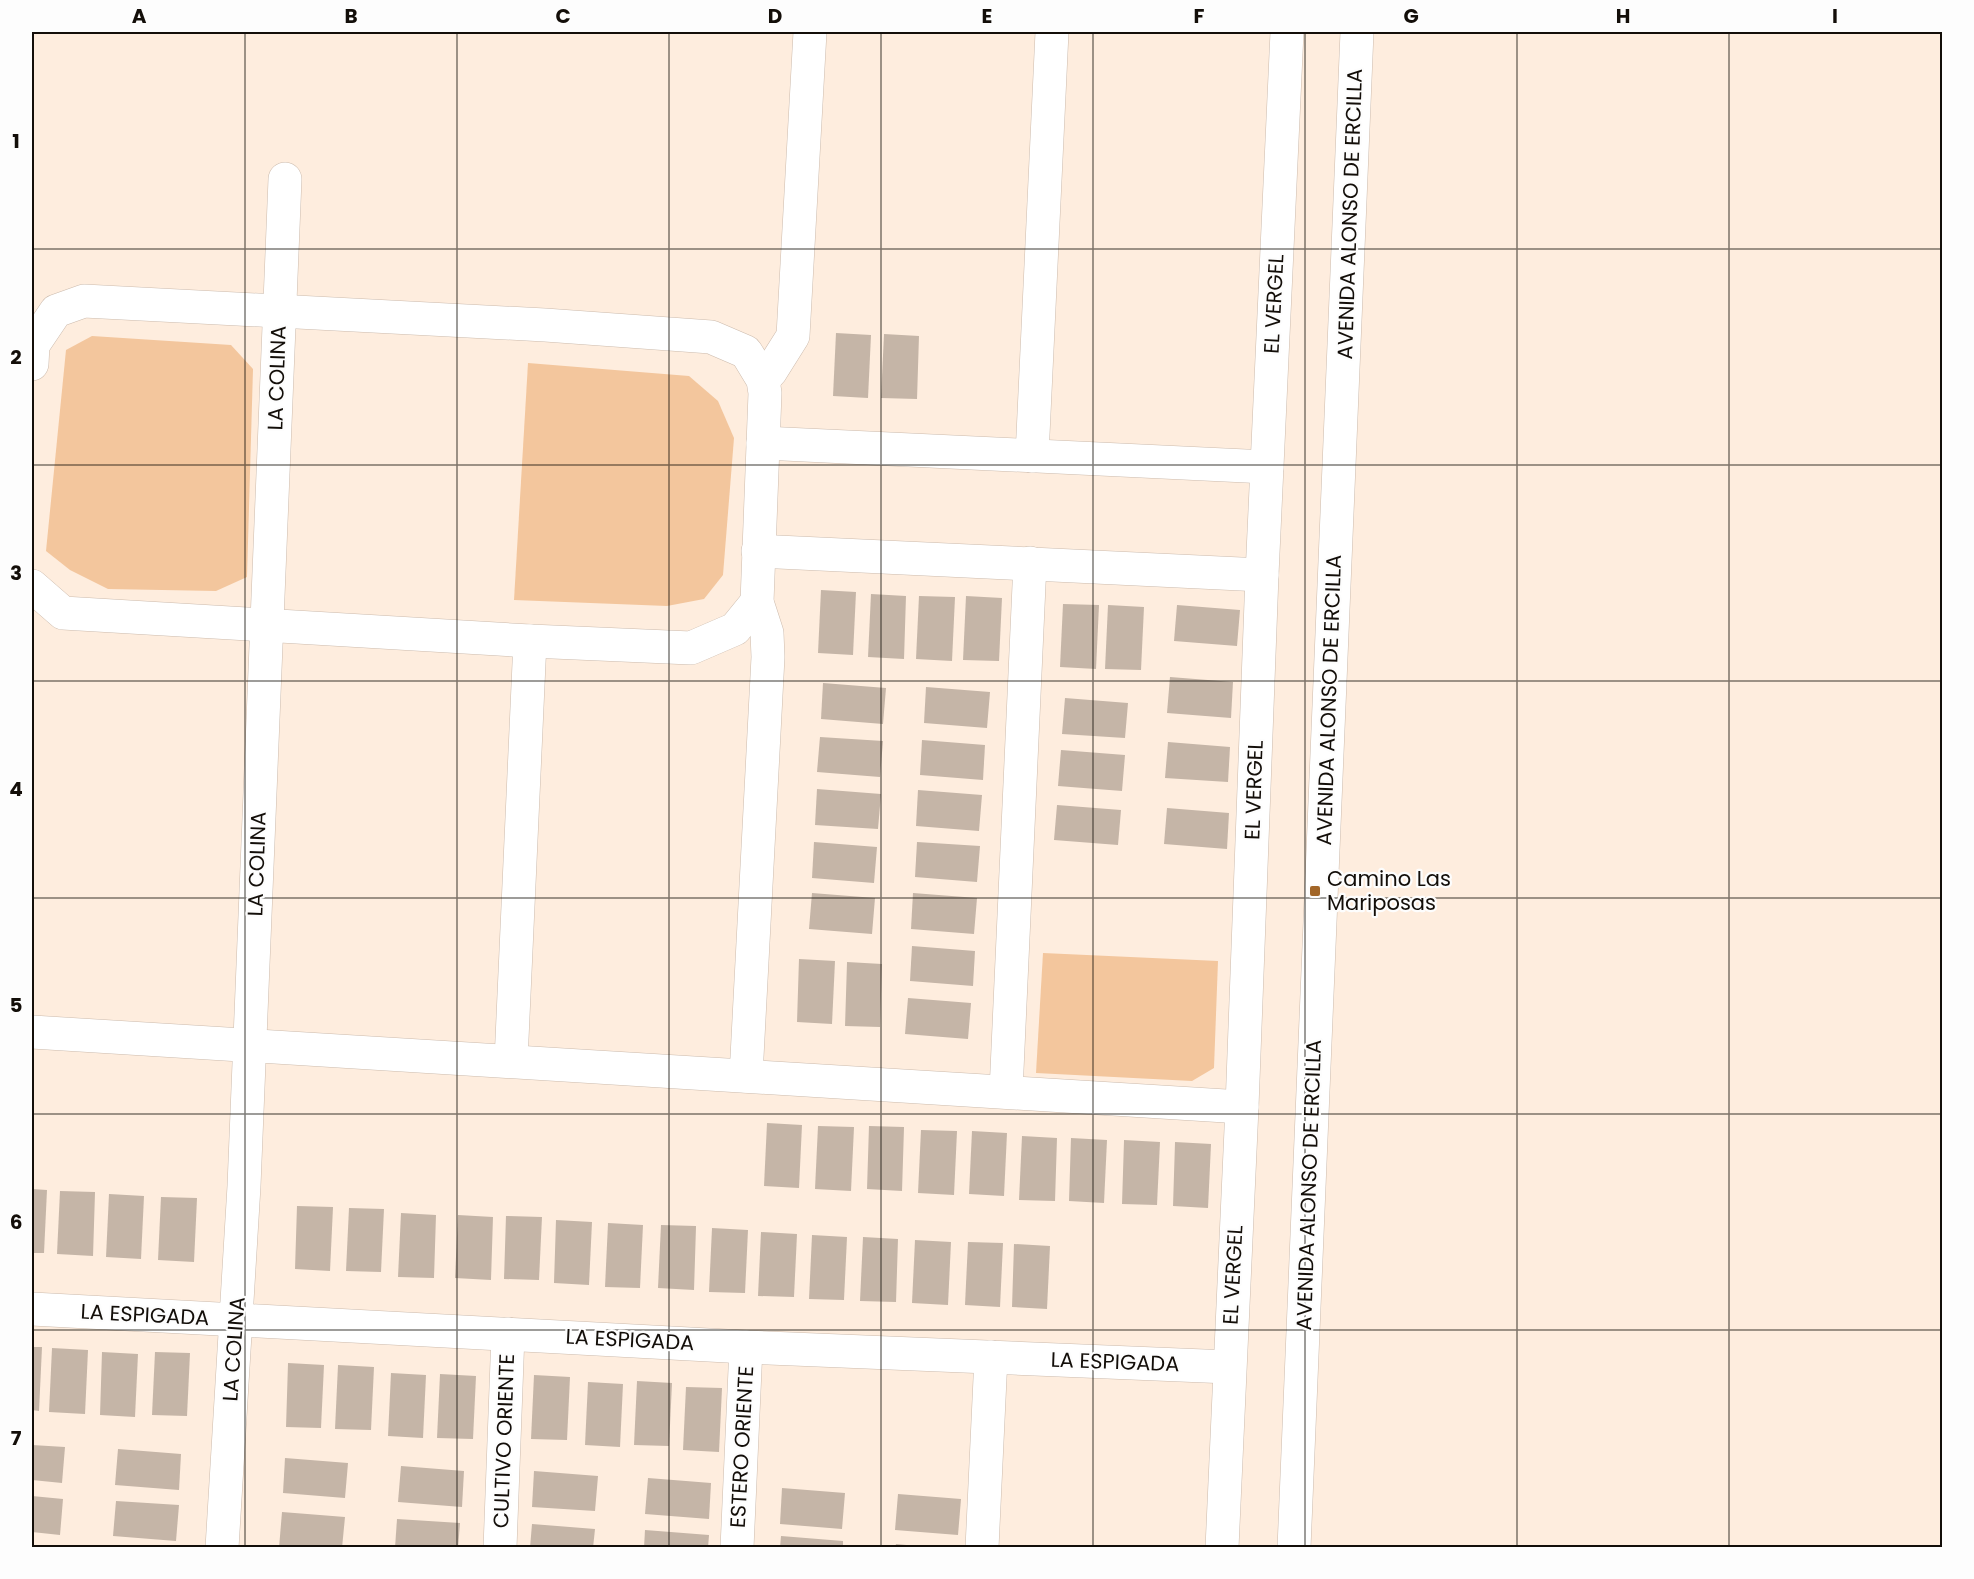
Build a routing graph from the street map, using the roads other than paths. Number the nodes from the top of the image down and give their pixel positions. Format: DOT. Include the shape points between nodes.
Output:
graph roads {
  1 [pos="810,32"];
  2 [pos="1052,32"];
  3 [pos="1287,32"];
  4 [pos="1357,32"];
  5 [pos="285,179"];
  6 [pos="279,312"];
  7 [pos="32,364"];
  8 [pos="763,380"];
  9 [pos="763,443"];
  10 [pos="1032,456"];
  11 [pos="1267,467"];
  12 [pos="758,550"];
  13 [pos="1030,563"];
  14 [pos="1262,575"];
  15 [pos="37,598"];
  16 [pos="757,602"];
  17 [pos="267,624"];
  18 [pos="530,641"];
  19 [pos="32,1032"];
  20 [pos="250,1045"];
  21 [pos="511,1061"];
  22 [pos="746,1076"];
  23 [pos="1006,1092"];
  24 [pos="1242,1107"];
  25 [pos="32,1309"];
  26 [pos="236,1320"];
  27 [pos="508,1334"];
  28 [pos="746,1347"];
  29 [pos="991,1356"];
  30 [pos="1229,1367"];
  31 [pos="222,1548"];
  32 [pos="500,1548"];
  33 [pos="737,1548"];
  34 [pos="982,1548"];
  35 [pos="1221,1548"];
  36 [pos="1294,1548"];
  1 -- 8 [label="street" via="794,336"];
  2 -- 10 [label="street"];
  3 -- 11 [label="street, EL VERGEL"];
  4 -- 36 [label="street, AVENIDA ALONSO DE ERCILLA"];
  5 -- 6 [label="street, LA COLINA"];
  6 -- 7 [label="street" via="84,301 56,311 33,345"];
  6 -- 8 [label="street" via="711,337 746,352"];
  6 -- 17 [label="street, LA COLINA"];
  8 -- 9 [label="street"];
  9 -- 10 [label="street"];
  9 -- 12 [label="street"];
  10 -- 11 [label="street"];
  11 -- 14 [label="street, EL VERGEL"];
  12 -- 13 [label="street"];
  12 -- 16 [label="street"];
  13 -- 14 [label="street"];
  13 -- 23 [label="street"];
  14 -- 24 [label="street, EL VERGEL"];
  15 -- 17 [label="street" via="63,613"];
  16 -- 18 [label="street" via="735,629 691,648"];
  16 -- 22 [label="street" via="767,633 768,657"];
  17 -- 18 [label="street"];
  17 -- 20 [label="street, LA COLINA"];
  18 -- 21 [label="street"];
  19 -- 20 [label="street"];
  20 -- 21 [label="street"];
  20 -- 26 [label="street, LA COLINA"];
  21 -- 22 [label="street"];
  22 -- 23 [label="street"];
  23 -- 24 [label="street"];
  24 -- 30 [label="street, EL VERGEL"];
  25 -- 26 [label="street, LA ESPIGADA"];
  26 -- 27 [label="street, LA ESPIGADA"];
  26 -- 31 [label="street, LA COLINA"];
  27 -- 28 [label="street, LA ESPIGADA"];
  27 -- 32 [label="street, CULTIVO ORIENTE"];
  28 -- 29 [label="street, LA ESPIGADA"];
  28 -- 33 [label="street, ESTERO ORIENTE"];
  29 -- 30 [label="street, LA ESPIGADA"];
  29 -- 34 [label="street"];
  30 -- 35 [label="street, EL VERGEL"];
}
